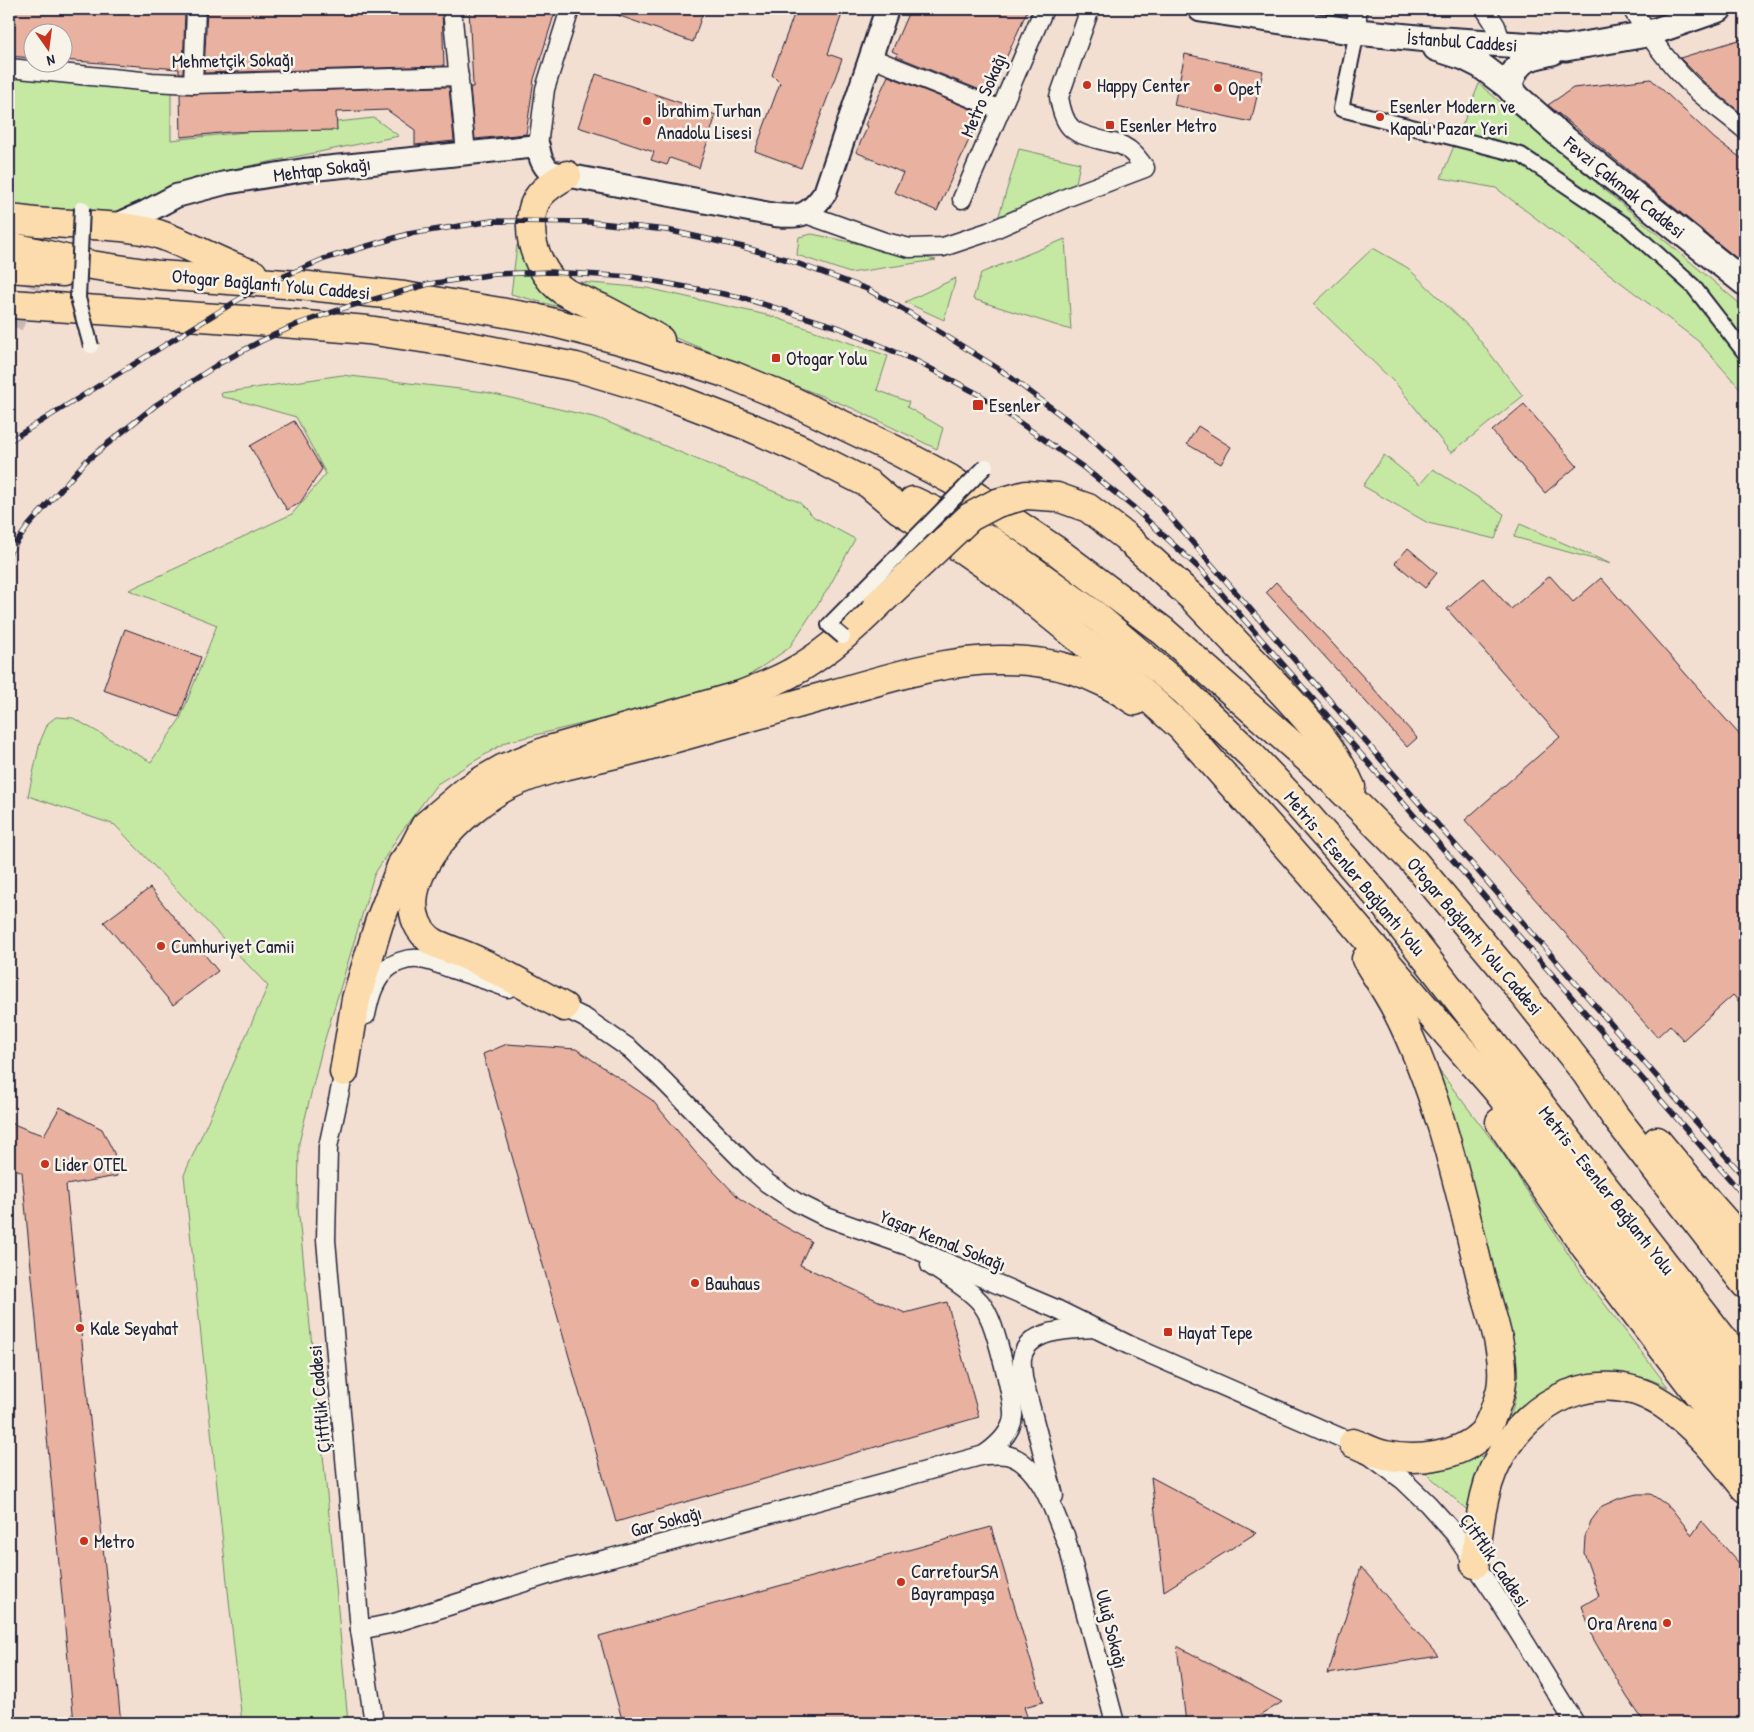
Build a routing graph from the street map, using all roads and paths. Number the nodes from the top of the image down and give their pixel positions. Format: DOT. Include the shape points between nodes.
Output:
graph roads {
  1 [pos="196,9"];
  2 [pos="452,9"];
  3 [pos="570,9"];
  4 [pos="887,9"];
  5 [pos="1044,9"];
  6 [pos="1090,9"];
  7 [pos="1201,9"];
  8 [pos="1485,9"];
  9 [pos="1632,9"];
  10 [pos="1719,9"];
  11 [pos="1249,13"];
  12 [pos="1357,20"];
  13 [pos="1647,34"];
  14 [pos="1502,44"];
  15 [pos="1566,48"];
  16 [pos="870,57"];
  17 [pos="9,68"];
  18 [pos="459,76"];
  19 [pos="193,84"];
  20 [pos="1509,87"];
  21 [pos="1000,110"];
  22 [pos="1745,130"];
  23 [pos="538,146"];
  24 [pos="466,153"];
  25 [pos="567,174"];
  26 [pos="962,199"];
  27 [pos="82,208"];
  28 [pos="806,214"];
  29 [pos="9,219"];
  30 [pos="114,226"];
  31 [pos="9,246"];
  32 [pos="9,268"];
  33 [pos="159,275"];
  34 [pos="1745,283"];
  35 [pos="299,284"];
  36 [pos="10,304"];
  37 [pos="91,346"];
  38 [pos="1745,353"];
  39 [pos="705,366"];
  40 [pos="986,466"];
  41 [pos="869,484"];
  42 [pos="843,637"];
  43 [pos="629,740"];
  44 [pos="1203,752"];
  45 [pos="1358,804"];
  46 [pos="436,831"];
  47 [pos="1326,891"];
  48 [pos="1384,960"];
  49 [pos="564,1007"];
  50 [pos="344,1072"];
  51 [pos="1586,1073"];
  52 [pos="1745,1244"];
  53 [pos="908,1246"];
  54 [pos="1745,1284"];
  55 [pos="1094,1328"];
  56 [pos="1745,1367"];
  57 [pos="1745,1410"];
  58 [pos="1353,1443"];
  59 [pos="984,1455"];
  60 [pos="1745,1455"];
  61 [pos="1745,1488"];
  62 [pos="1068,1546"];
  63 [pos="1475,1564"];
  64 [pos="360,1630"];
  65 [pos="374,1723"];
  66 [pos="1115,1723"];
  67 [pos="1575,1723"];
  1 -- 19 [label="street"];
  2 -- 18 [label="street"];
  3 -- 23 [label="street" via="545,89"];
  4 -- 16 [label="street"];
  5 -- 21 [label="street, Metro Sokağı"];
  6 -- 28 [label="street" via="1059,97 1062,111 1067,125 1077,134 1123,146 1145,168 988,232 942,247 910,248 893,244"];
  7 -- 11 [label="main road, İstanbul Caddesi"];
  8 -- 14 [label="street"];
  9 -- 13 [label="street"];
  10 -- 13 [label="main road, İstanbul Caddesi"];
  11 -- 12 [label="main road, İstanbul Caddesi"];
  12 -- 14 [label="main road, İstanbul Caddesi"];
  12 -- 20 [label="main road, Fevzi Çakmak Caddesi" via="1464,57"];
  12 -- 38 [label="street" via="1341,109 1521,155 1624,225 1692,286"];
  13 -- 15 [label="main road, İstanbul Caddesi"];
  13 -- 22 [label="street" via="1690,84"];
  14 -- 15 [label="main road, İstanbul Caddesi"];
  15 -- 20 [label="main road" via="1521,62"];
  16 -- 21 [label="street"];
  16 -- 28 [label="street" via="825,193"];
  17 -- 19 [label="street, Mehmetçik Sokağı"];
  18 -- 19 [label="street, Mehmetçik Sokağı"];
  18 -- 24 [label="street"];
  20 -- 34 [label="main road, Fevzi Çakmak Caddesi" via="1560,135"];
  21 -- 26 [label="street, Metro Sokağı"];
  23 -- 24 [label="street, Mehtap Sokağı"];
  23 -- 25 [label="street" via="540,158 550,172"];
  24 -- 30 [label="street, Mehtap Sokağı" via="304,170 225,183 176,196"];
  25 -- 28 [label="street" via="775,215 791,217"];
  25 -- 39 [label="main road" via="538,194 530,213 535,250 552,281 564,292 678,349"];
  27 -- 37 [label="street, bridge" via="78,298"];
  29 -- 30 [label="main road"];
  30 -- 35 [label="main road" via="157,234 252,274"];
  31 -- 33 [label="main road, Otogar Bağlantı Yolu Caddesi" via="91,266"];
  32 -- 33 [label="main road"];
  33 -- 35 [label="main road, Otogar Bağlantı Yolu Caddesi"];
  35 -- 39 [label="main road, Otogar Bağlantı Yolu Caddesi" via="535,318 644,346"];
  36 -- 41 [label="main road" via="368,330 576,367 656,391 750,427"];
  39 -- 45 [label="main road, Otogar Bağlantı Yolu Caddesi" via="782,396 950,479 1054,549 1163,631"];
  40 -- 42 [label="street, bridge" via="829,625"];
  41 -- 44 [label="main road" via="900,510 1007,580 1112,665 1181,727"];
  41 -- 56 [label="main road, Metris - Esenler Bağlantı Yolu" via="943,514 990,540 1096,616 1184,690 1251,756 1376,894"];
  42 -- 43 [label="main road" via="772,683 661,718"];
  42 -- 45 [label="main road, bridge" via="970,517 997,503 1026,495 1057,496 1088,508 1125,536 1194,599 1290,700 1324,742 1342,767"];
  43 -- 44 [label="main road" via="916,671 1001,660 1042,662 1091,676 1124,693"];
  43 -- 46 [label="main road" via="507,786"];
  44 -- 47 [label="main road"];
  45 -- 51 [label="main road, Otogar Bağlantı Yolu Caddesi" via="1421,869"];
  46 -- 49 [label="main road" via="433,852 416,884 413,906 422,932 432,941 480,962"];
  46 -- 50 [label="main road" via="413,849 402,864 379,923 356,999"];
  47 -- 48 [label="main road"];
  47 -- 58 [label="main road" via="1397,1011 1426,1080 1464,1208 1500,1349 1501,1366 1501,1388 1494,1411 1482,1433 1462,1448 1441,1456 1414,1457 1386,1455"];
  48 -- 57 [label="main road" via="1496,1088"];
  48 -- 60 [label="main road" via="1432,1033 1483,1098 1586,1248"];
  49 -- 50 [label="street, Yaşar Kemal Sokağı" via="434,963 406,960 394,964 377,981 362,1032"];
  49 -- 53 [label="street, Yaşar Kemal Sokağı" via="630,1049 767,1183 826,1217"];
  50 -- 64 [label="street, Çitftlik Caddesi" via="328,1147 326,1240"];
  51 -- 52 [label="main road" via="1623,1103"];
  51 -- 54 [label="main road" via="1614,1115"];
  53 -- 55 [label="street, Yaşar Kemal Sokağı"];
  53 -- 59 [label="street" via="924,1261 968,1290 988,1314 997,1340 1013,1416 997,1446"];
  55 -- 58 [label="street, Yaşar Kemal Sokağı"];
  55 -- 62 [label="street" via="1066,1330 1035,1338 1026,1346 1022,1358 1023,1378"];
  58 -- 63 [label="street, Çitftlik Caddesi" via="1403,1480 1428,1504 1454,1533"];
  59 -- 62 [label="street" via="1007,1455 1031,1470"];
  59 -- 64 [label="street, Gar Sokağı" via="570,1568 394,1623"];
  61 -- 63 [label="main road" via="1708,1444 1663,1404 1621,1387 1602,1386 1578,1391 1538,1410 1524,1423 1497,1461 1482,1510"];
  62 -- 66 [label="street, Uluğ Sokağı"];
  63 -- 67 [label="street, Çitftlik Caddesi"];
  64 -- 65 [label="street, Çitftlik Caddesi"];
}
